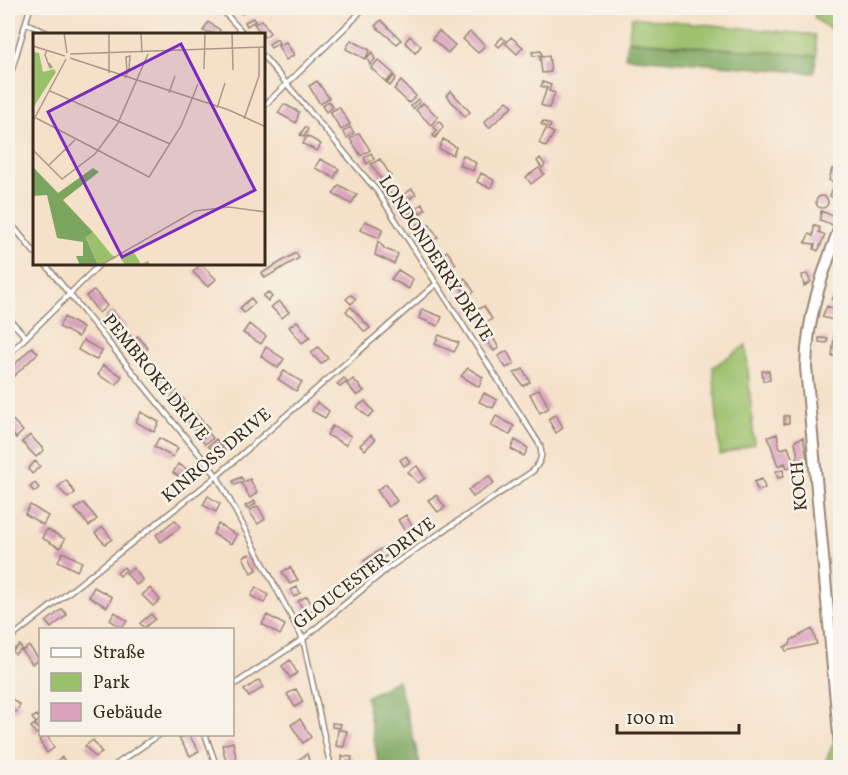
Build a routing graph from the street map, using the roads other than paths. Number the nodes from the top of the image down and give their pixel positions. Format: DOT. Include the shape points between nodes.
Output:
graph roads {
  1 [pos="24,8"];
  2 [pos="363,8"];
  3 [pos="30,9"];
  4 [pos="224,12"];
  5 [pos="26,23"];
  6 [pos="47,33"];
  7 [pos="243,33"];
  8 [pos="266,59"];
  9 [pos="8,83"];
  10 [pos="287,83"];
  11 [pos="266,104"];
  12 [pos="8,220"];
  13 [pos="840,227"];
  14 [pos="33,251"];
  15 [pos="47,266"];
  16 [pos="98,266"];
  17 [pos="435,284"];
  18 [pos="69,293"];
  19 [pos="8,318"];
  20 [pos="26,337"];
  21 [pos="8,355"];
  22 [pos="541,461"];
  23 [pos="217,476"];
  24 [pos="303,639"];
  25 [pos="8,640"];
  26 [pos="234,685"];
  27 [pos="159,736"];
  28 [pos="205,736"];
  29 [pos="840,746"];
  30 [pos="111,768"];
  31 [pos="217,768"];
  32 [pos="331,768"];
  1 -- 3 [label="lane"];
  2 -- 10 [label="lane"];
  3 -- 5 [label="lane"];
  4 -- 7 [label="lane"];
  5 -- 6 [label="lane"];
  5 -- 9 [label="lane"];
  8 -- 10 [label="lane, LONDONDERRY DRIVE"];
  10 -- 11 [label="lane"];
  10 -- 17 [label="lane, LONDONDERRY DRIVE" via="377,191"];
  12 -- 14 [label="lane"];
  13 -- 29 [label="street, KOCH" via="812,306 806,367"];
  15 -- 18 [label="lane, PEMBROKE DRIVE"];
  16 -- 18 [label="lane"];
  17 -- 22 [label="lane, LONDONDERRY DRIVE" via="540,445"];
  17 -- 23 [label="lane, KINROSS DRIVE"];
  18 -- 20 [label="lane"];
  18 -- 23 [label="lane, PEMBROKE DRIVE"];
  19 -- 20 [label="lane"];
  20 -- 21 [label="lane"];
  22 -- 24 [label="lane, GLOUCESTER DRIVE" via="533,471 388,568"];
  23 -- 24 [label="lane, PEMBROKE DRIVE"];
  23 -- 25 [label="lane, KINROSS DRIVE"];
  24 -- 26 [label="lane, GLOUCESTER DRIVE"];
  24 -- 32 [label="lane, PEMBROKE DRIVE"];
  27 -- 30 [label="lane"];
  28 -- 31 [label="lane"];
}
